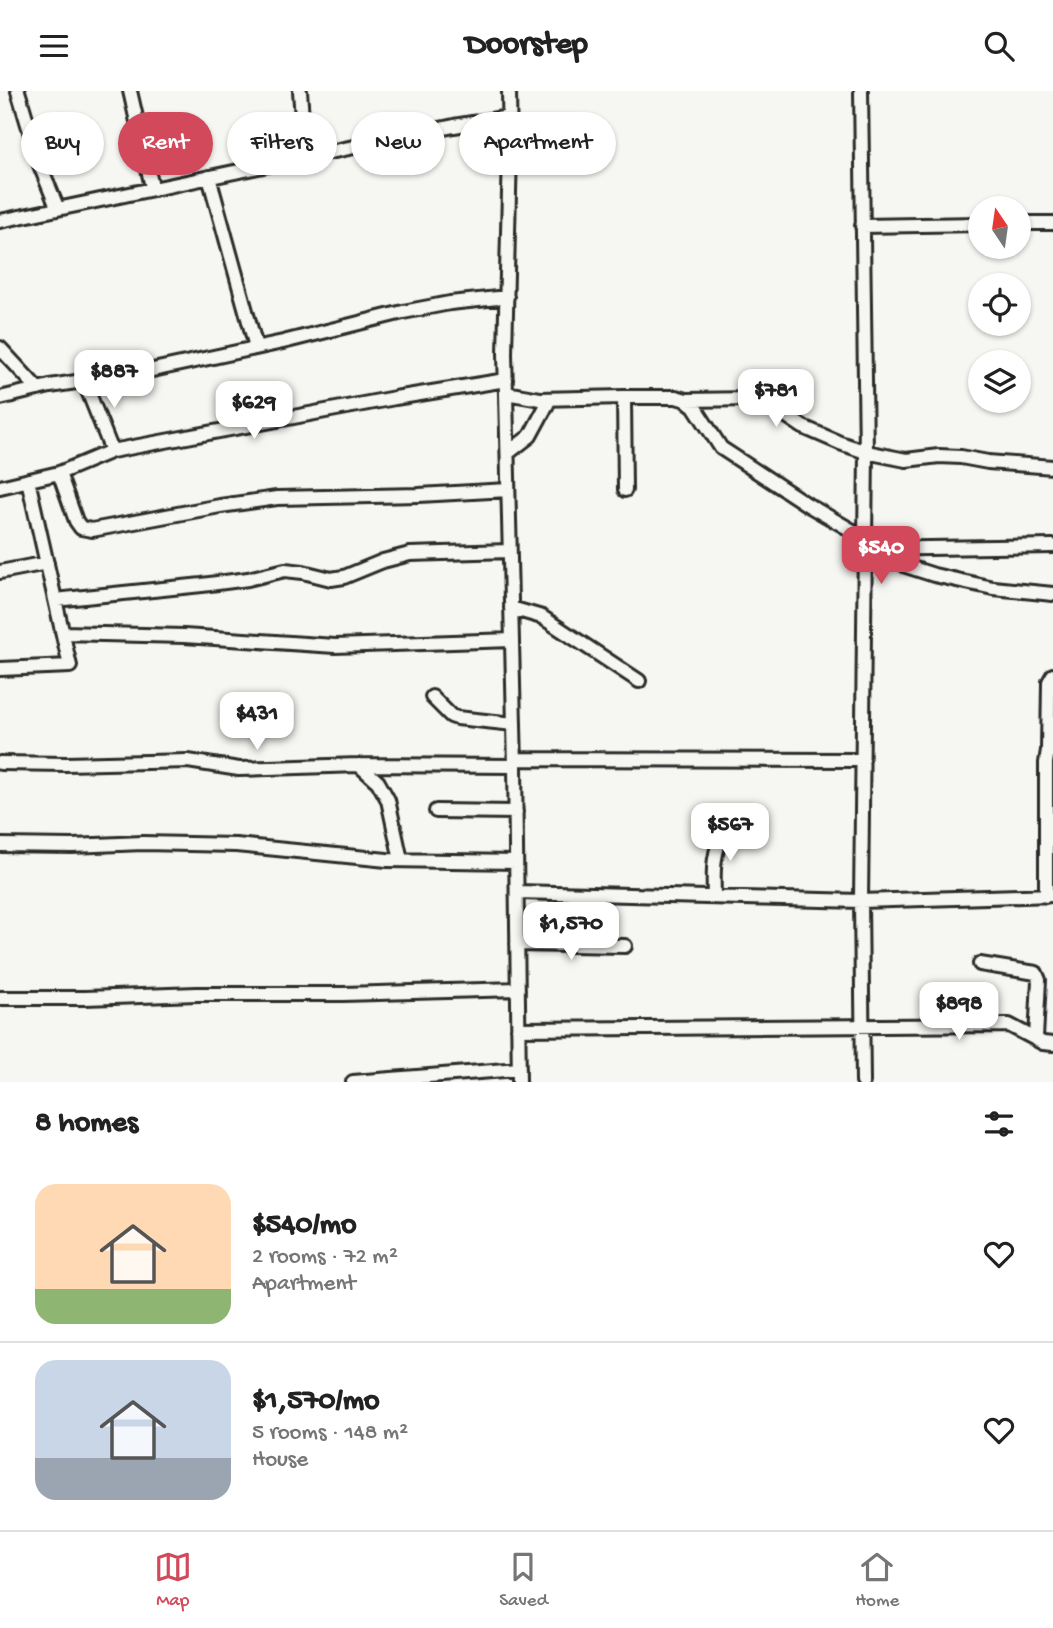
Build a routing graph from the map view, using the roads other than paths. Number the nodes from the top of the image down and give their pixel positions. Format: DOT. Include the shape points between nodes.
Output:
graph roads {
  1 [pos="18,91"];
  2 [pos="130,91"];
  3 [pos="300,91"];
  4 [pos="509,91"];
  5 [pos="861,91"];
  6 [pos="302,112"];
  7 [pos="509,112"];
  8 [pos="459,125"];
  9 [pos="337,150"];
  10 [pos="227,173"];
  11 [pos="508,175"];
  12 [pos="209,177"];
  13 [pos="152,187"];
  14 [pos="57,207"];
  15 [pos="0,221"];
  16 [pos="1031,223"];
  17 [pos="1053,223"];
  18 [pos="968,224"];
  19 [pos="862,226"];
  20 [pos="507,297"];
  21 [pos="256,347"];
  22 [pos="0,348"];
  23 [pos="84,381"];
  24 [pos="506,386"];
  25 [pos="38,389"];
  26 [pos="624,397"];
  27 [pos="0,398"];
  28 [pos="550,399"];
  29 [pos="686,400"];
  30 [pos="112,451"];
  31 [pos="866,452"];
  32 [pos="508,453"];
  33 [pos="1053,467"];
  34 [pos="58,473"];
  35 [pos="28,480"];
  36 [pos="0,487"];
  37 [pos="625,490"];
  38 [pos="508,491"];
  39 [pos="865,543"];
  40 [pos="1053,546"];
  41 [pos="882,549"];
  42 [pos="509,551"];
  43 [pos="47,563"];
  44 [pos="0,572"];
  45 [pos="1053,594"];
  46 [pos="55,600"];
  47 [pos="511,608"];
  48 [pos="63,633"];
  49 [pos="512,640"];
  50 [pos="0,669"];
  51 [pos="1053,675"];
  52 [pos="639,681"];
  53 [pos="432,697"];
  54 [pos="514,724"];
  55 [pos="1051,748"];
  56 [pos="863,760"];
  57 [pos="0,763"];
  58 [pos="515,763"];
  59 [pos="359,765"];
  60 [pos="436,811"];
  61 [pos="516,812"];
  62 [pos="726,825"];
  63 [pos="0,845"];
  64 [pos="401,860"];
  65 [pos="516,862"];
  66 [pos="517,892"];
  67 [pos="1050,896"];
  68 [pos="714,897"];
  69 [pos="861,901"];
  70 [pos="517,944"];
  71 [pos="625,946"];
  72 [pos="980,964"];
  73 [pos="518,989"];
  74 [pos="0,998"];
  75 [pos="863,1025"];
  76 [pos="519,1029"];
  77 [pos="1036,1038"];
  78 [pos="1053,1044"];
  79 [pos="519,1075"];
  80 [pos="353,1082"];
  81 [pos="863,1082"];
  1 -- 14 [label="street"];
  2 -- 13 [label="street"];
  3 -- 6 [label="street"];
  4 -- 7 [label="street"];
  5 -- 19 [label="street"];
  8 -- 9 [label="street"];
  10 -- 12 [label="street"];
  11 -- 20 [label="street"];
  12 -- 13 [label="street"];
  12 -- 21 [label="street"];
  13 -- 14 [label="street"];
  14 -- 15 [label="street"];
  16 -- 17 [label="street"];
  18 -- 19 [label="street"];
  19 -- 31 [label="street"];
  20 -- 21 [label="street" via="403,312"];
  20 -- 24 [label="street"];
  21 -- 23 [label="street"];
  22 -- 25 [label="street"];
  23 -- 25 [label="street"];
  23 -- 30 [label="street"];
  24 -- 28 [label="street"];
  24 -- 30 [label="street" via="395,398"];
  24 -- 32 [label="street"];
  25 -- 27 [label="street"];
  26 -- 28 [label="street"];
  26 -- 29 [label="street"];
  26 -- 37 [label="street"];
  28 -- 32 [label="street" via="530,436"];
  29 -- 31 [label="street" via="762,402 803,426"];
  29 -- 39 [label="street" via="722,447"];
  30 -- 34 [label="street"];
  31 -- 33 [label="street" via="906,460 961,457"];
  31 -- 39 [label="street"];
  32 -- 38 [label="street"];
  34 -- 35 [label="street"];
  34 -- 38 [label="street" via="76,521 81,528 92,530 277,498"];
  35 -- 36 [label="street"];
  35 -- 43 [label="street"];
  38 -- 42 [label="street"];
  39 -- 41 [label="street"];
  39 -- 56 [label="street"];
  40 -- 41 [label="street"];
  41 -- 45 [label="street" via="906,566 934,575"];
  42 -- 46 [label="street" via="410,554 331,579 285,571"];
  42 -- 47 [label="street"];
  43 -- 44 [label="street"];
  43 -- 46 [label="street"];
  46 -- 48 [label="street"];
  47 -- 49 [label="street"];
  47 -- 52 [label="street" via="542,617"];
  48 -- 49 [label="street" via="335,646"];
  48 -- 50 [label="street" via="70,666"];
  49 -- 54 [label="street"];
  51 -- 55 [label="street" via="1049,682"];
  53 -- 54 [label="street" via="457,719"];
  54 -- 58 [label="street"];
  55 -- 67 [label="street" via="1046,762"];
  56 -- 58 [label="street"];
  56 -- 69 [label="street"];
  57 -- 59 [label="street" via="188,761 239,769"];
  58 -- 59 [label="street"];
  58 -- 61 [label="street"];
  59 -- 64 [label="street" via="378,782 388,800"];
  60 -- 61 [label="street"];
  61 -- 65 [label="street"];
  62 -- 68 [label="street" via="714,853"];
  63 -- 64 [label="street" via="236,845"];
  64 -- 65 [label="street"];
  65 -- 66 [label="street"];
  66 -- 68 [label="street"];
  66 -- 70 [label="street"];
  67 -- 69 [label="street"];
  68 -- 69 [label="street"];
  69 -- 75 [label="street"];
  70 -- 71 [label="street"];
  70 -- 73 [label="street"];
  72 -- 77 [label="street" via="1037,973"];
  73 -- 74 [label="street"];
  73 -- 76 [label="street"];
  75 -- 76 [label="street"];
  75 -- 77 [label="street" via="1009,1025"];
  75 -- 81 [label="street"];
  76 -- 79 [label="street"];
  77 -- 78 [label="street"];
  79 -- 80 [label="street"];
}
